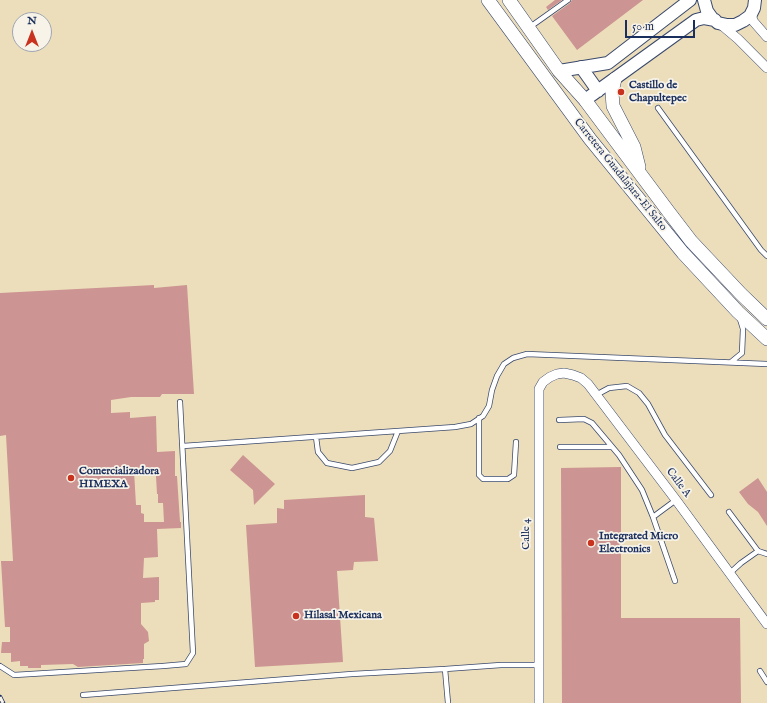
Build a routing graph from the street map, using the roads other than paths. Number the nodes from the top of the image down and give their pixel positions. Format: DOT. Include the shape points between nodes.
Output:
graph roads {
  1 [pos="488,0"];
  2 [pos="509,0"];
  3 [pos="568,0"];
  4 [pos="690,0"];
  5 [pos="704,0"];
  6 [pos="756,0"];
  7 [pos="751,13"];
  8 [pos="717,21"];
  9 [pos="529,28"];
  10 [pos="767,37"];
  11 [pos="581,67"];
  12 [pos="767,68"];
  13 [pos="560,70"];
  14 [pos="615,79"];
  15 [pos="598,91"];
  16 [pos="585,100"];
  17 [pos="658,108"];
  18 [pos="642,175"];
  19 [pos="767,256"];
  20 [pos="738,312"];
  21 [pos="767,319"];
  22 [pos="767,339"];
  23 [pos="731,362"];
  24 [pos="767,364"];
  25 [pos="557,374"];
  26 [pos="596,395"];
  27 [pos="180,402"];
  28 [pos="479,418"];
  29 [pos="559,420"];
  30 [pos="398,431"];
  31 [pos="316,437"];
  32 [pos="516,442"];
  33 [pos="183,446"];
  34 [pos="560,447"];
  35 [pos="611,447"];
  36 [pos="711,495"];
  37 [pos="676,500"];
  38 [pos="729,512"];
  39 [pos="653,516"];
  40 [pos="758,551"];
  41 [pos="767,554"];
  42 [pos="730,573"];
  43 [pos="675,581"];
  44 [pos="767,624"];
  45 [pos="539,665"];
  46 [pos="0,666"];
  47 [pos="445,669"];
  48 [pos="760,671"];
  49 [pos="767,682"];
  50 [pos="83,695"];
  51 [pos="448,703"];
  52 [pos="539,703"];
  1 -- 20 [label="main road, Carretera Guadalajara-El Salto" via="590,140 683,253"];
  2 -- 9 [label="main road, Carretera Guadalajara-El Salto"];
  3 -- 9 [label="lane"];
  4 -- 11 [label="street" via="608,63"];
  5 -- 8 [label="street" via="707,11"];
  6 -- 7 [label="street"];
  7 -- 8 [label="street" via="735,25"];
  7 -- 10 [label="street" via="753,22"];
  8 -- 12 [label="street"];
  8 -- 14 [label="street" via="704,18 696,20"];
  9 -- 13 [label="main road, Carretera Guadalajara-El Salto"];
  11 -- 13 [label="street"];
  11 -- 15 [label="street"];
  13 -- 16 [label="main road, Carretera Guadalajara-El Salto"];
  14 -- 15 [label="street"];
  14 -- 18 [label="main road" via="612,92 613,106 634,147"];
  15 -- 16 [label="street"];
  16 -- 18 [label="main road, Carretera Guadalajara-El Salto"];
  17 -- 19 [label="lane"];
  18 -- 21 [label="main road, Carretera Guadalajara-El Salto" via="692,241"];
  20 -- 22 [label="main road, Carretera Guadalajara-El Salto"];
  20 -- 23 [label="lane" via="743,328 742,353"];
  23 -- 24 [label="lane"];
  23 -- 28 [label="lane" via="527,354 504,364 492,390 489,406"];
  25 -- 26 [label="street, Calle A" via="564,373 581,378"];
  25 -- 45 [label="street, Calle 4" via="543,382 539,389"];
  26 -- 36 [label="lane" via="609,388 627,386 639,393 665,435"];
  26 -- 37 [label="street, Calle A"];
  27 -- 33 [label="lane"];
  28 -- 30 [label="lane" via="471,424 455,427"];
  28 -- 32 [label="lane" via="479,475 483,479 508,479 514,475"];
  29 -- 35 [label="lane" via="584,419 592,424"];
  30 -- 31 [label="lane"];
  30 -- 31 [label="lane" via="390,451 379,462 352,468 327,462 318,452"];
  31 -- 33 [label="lane"];
  33 -- 46 [label="lane" via="193,653 186,664 14,675"];
  34 -- 35 [label="lane"];
  35 -- 39 [label="lane" via="620,455 642,490"];
  37 -- 39 [label="lane"];
  37 -- 42 [label="street, Calle A"];
  38 -- 40 [label="lane"];
  39 -- 43 [label="lane"];
  40 -- 41 [label="lane"];
  40 -- 42 [label="lane"];
  42 -- 44 [label="street, Calle A"];
  45 -- 47 [label="lane"];
  45 -- 52 [label="street, Calle 4"];
  47 -- 50 [label="lane"];
  47 -- 51 [label="lane"];
  48 -- 49 [label="lane"];
}
